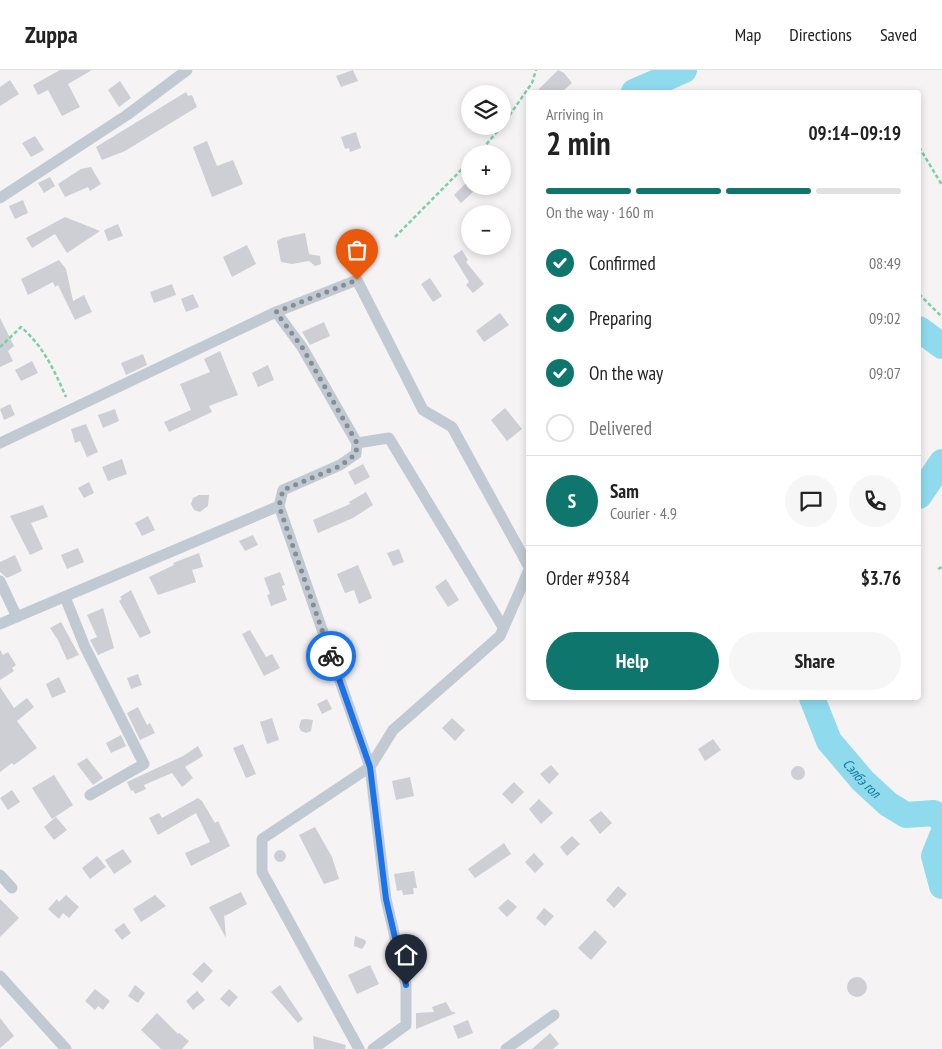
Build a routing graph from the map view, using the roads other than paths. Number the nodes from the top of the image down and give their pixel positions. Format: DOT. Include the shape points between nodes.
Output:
graph roads {
  1 [pos="188,70"];
  2 [pos="0,198"];
  3 [pos="276,312"];
  4 [pos="0,442"];
  5 [pos="357,443"];
  6 [pos="279,506"];
  7 [pos="526,563"];
  8 [pos="526,576"];
  9 [pos="0,581"];
  10 [pos="65,597"];
  11 [pos="17,617"];
  12 [pos="0,624"];
  13 [pos="503,627"];
  14 [pos="370,767"];
  15 [pos="90,795"];
  16 [pos="0,875"];
  17 [pos="12,888"];
  18 [pos="0,976"];
  19 [pos="554,1015"];
  20 [pos="66,1049"];
  21 [pos="359,1049"];
  22 [pos="373,1049"];
  23 [pos="506,1049"];
  1 -- 2 [label="street" via="128,115"];
  3 -- 4 [label="street"];
  3 -- 5 [label="street" via="302,347"];
  3 -- 7 [label="street" via="357,280 423,410 452,427"];
  5 -- 6 [label="street" via="356,454 340,466 283,490"];
  5 -- 13 [label="street" via="389,438"];
  6 -- 10 [label="street"];
  6 -- 14 [label="street"];
  8 -- 13 [label="street"];
  9 -- 11 [label="street"];
  10 -- 11 [label="street"];
  10 -- 15 [label="street" via="85,647 144,764"];
  11 -- 12 [label="street"];
  13 -- 14 [label="street" via="500,636 393,730"];
  14 -- 21 [label="street" via="262,839 262,872"];
  14 -- 22 [label="street" via="386,899 406,985 406,1026"];
  16 -- 17 [label="street"];
  18 -- 20 [label="street"];
  19 -- 23 [label="street"];
}
